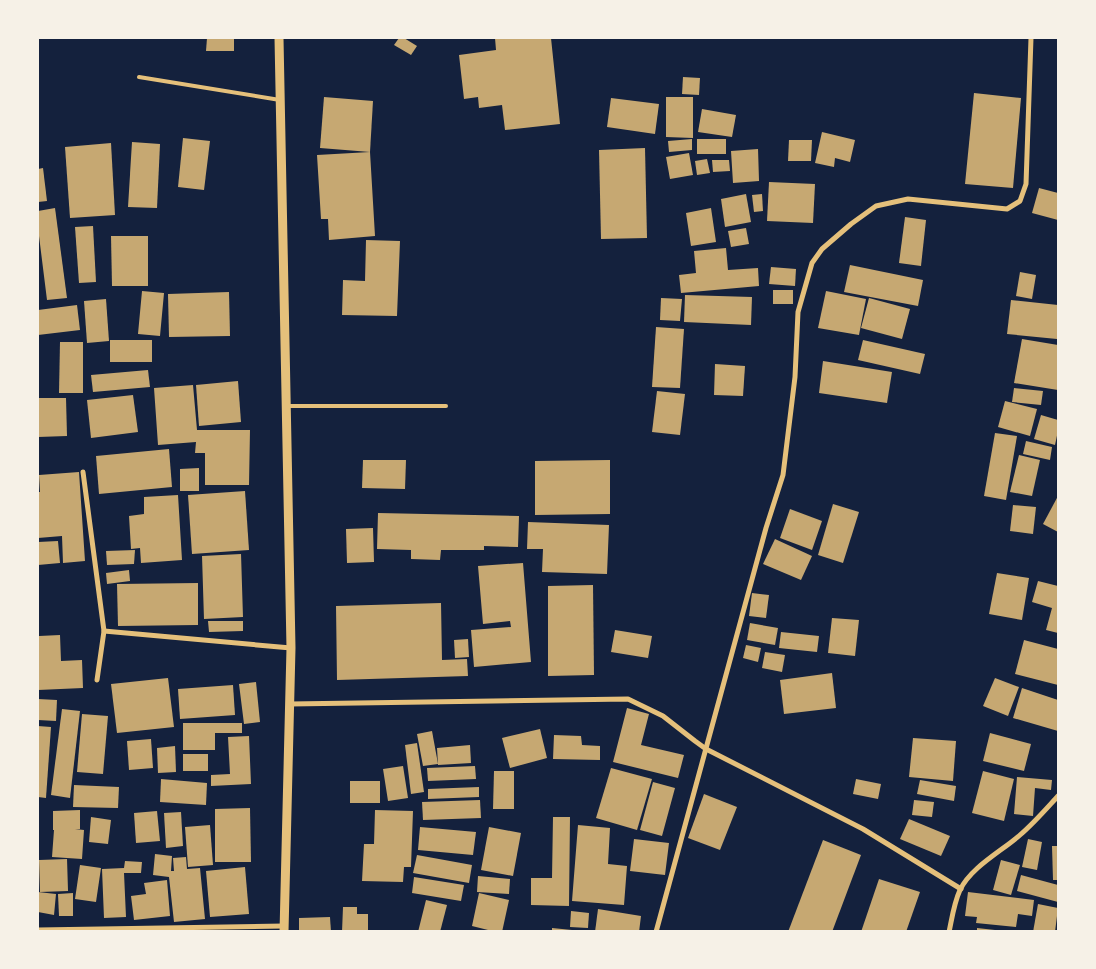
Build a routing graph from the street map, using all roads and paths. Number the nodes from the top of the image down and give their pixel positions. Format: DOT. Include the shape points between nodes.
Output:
graph roads {
  1 [pos="279,38"];
  2 [pos="1031,38"];
  3 [pos="139,77"];
  4 [pos="281,100"];
  5 [pos="287,406"];
  6 [pos="446,406"];
  7 [pos="83,472"];
  8 [pos="104,631"];
  9 [pos="291,648"];
  10 [pos="97,680"];
  11 [pos="290,704"];
  12 [pos="706,748"];
  13 [pos="1058,796"];
  14 [pos="960,889"];
  15 [pos="284,929"];
  16 [pos="38,930"];
  17 [pos="656,932"];
  18 [pos="949,932"];
  1 -- 4 [label="street"];
  2 -- 12 [label="street" via="1026,184 1020,201 1007,209 908,199 876,206 850,224 822,249 812,263 798,312 795,377 783,475"];
  3 -- 4 [label="lane"];
  4 -- 5 [label="street"];
  5 -- 6 [label="lane"];
  5 -- 9 [label="street"];
  7 -- 8 [label="street"];
  8 -- 9 [label="street"];
  8 -- 10 [label="street"];
  9 -- 11 [label="street"];
  11 -- 12 [label="street" via="628,699 663,716"];
  11 -- 15 [label="street"];
  12 -- 14 [label="street" via="863,829"];
  12 -- 17 [label="street"];
  13 -- 14 [label="street" via="1021,835 981,866"];
  14 -- 18 [label="street"];
  15 -- 16 [label="street"];
}
